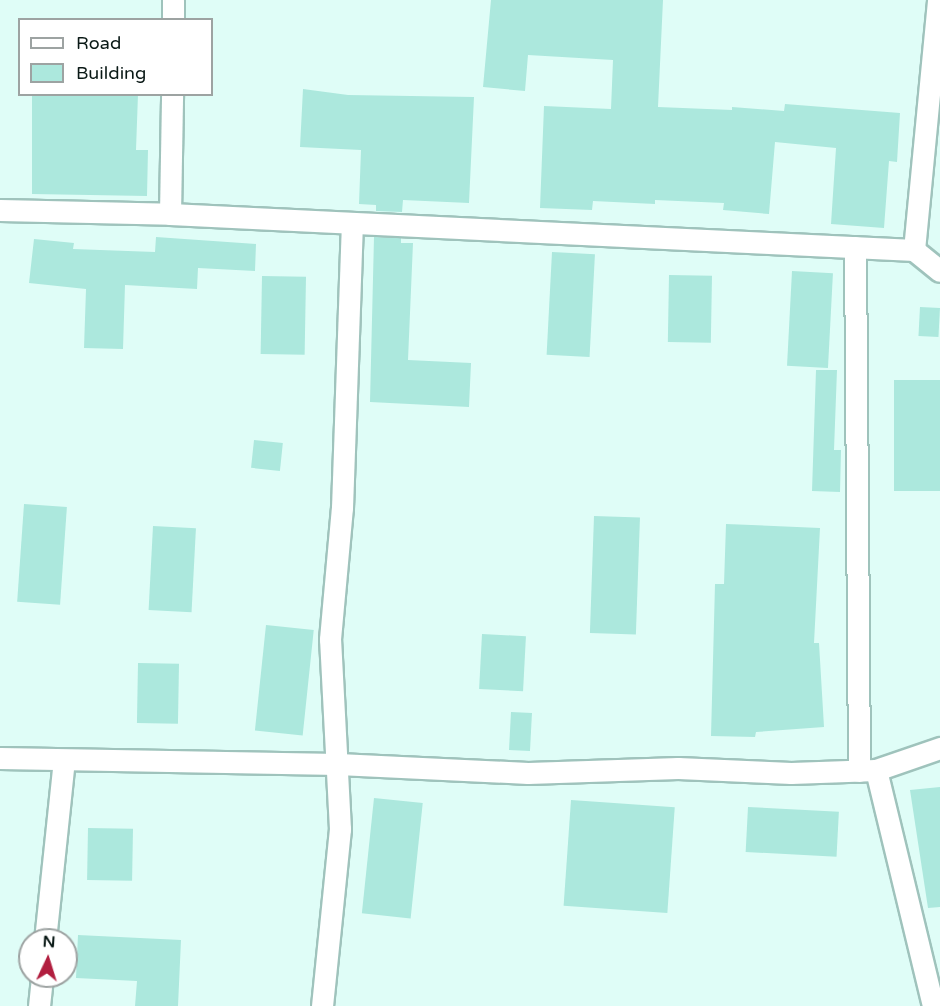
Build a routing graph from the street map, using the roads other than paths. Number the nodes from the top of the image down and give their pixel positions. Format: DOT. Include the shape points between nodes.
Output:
graph roads {
  1 [pos="174,0"];
  2 [pos="938,0"];
  3 [pos="173,18"];
  4 [pos="172,96"];
  5 [pos="0,210"];
  6 [pos="170,214"];
  7 [pos="352,223"];
  8 [pos="855,247"];
  9 [pos="914,250"];
  10 [pos="940,271"];
  11 [pos="940,748"];
  12 [pos="0,758"];
  13 [pos="64,759"];
  14 [pos="338,764"];
  15 [pos="868,771"];
  16 [pos="46,928"];
  17 [pos="41,988"];
  18 [pos="39,1006"];
  19 [pos="322,1006"];
  20 [pos="933,1006"];
  1 -- 3 [label="street"];
  2 -- 9 [label="street"];
  4 -- 6 [label="street"];
  5 -- 6 [label="street"];
  6 -- 7 [label="street"];
  7 -- 8 [label="street"];
  7 -- 14 [label="street" via="342,508 330,639"];
  8 -- 9 [label="street"];
  8 -- 15 [label="street"];
  9 -- 10 [label="street"];
  11 -- 15 [label="street"];
  12 -- 13 [label="street"];
  13 -- 14 [label="street"];
  13 -- 16 [label="street"];
  14 -- 15 [label="street" via="528,773 678,768"];
  14 -- 19 [label="street" via="340,829"];
  15 -- 20 [label="street"];
  17 -- 18 [label="street"];
}
